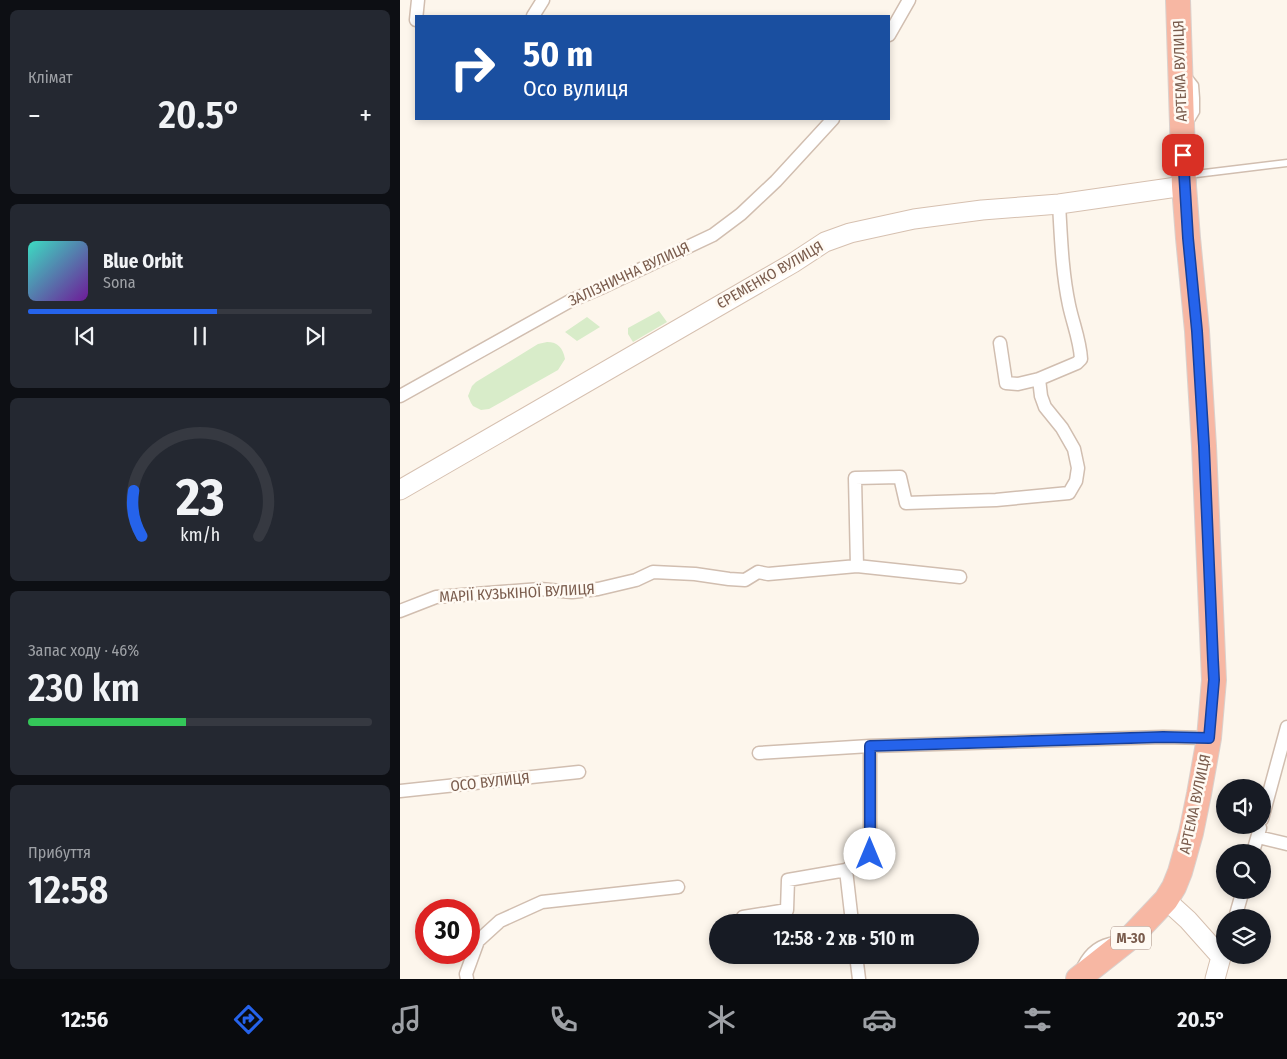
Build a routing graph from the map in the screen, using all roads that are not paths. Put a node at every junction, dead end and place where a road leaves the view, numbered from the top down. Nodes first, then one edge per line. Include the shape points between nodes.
1 (418, 0) edge
2 (544, 0) edge
3 (909, 0) edge
4 (1176, 8) edge
5 (416, 15) edge
6 (534, 15) edge
7 (890, 34) edge
8 (832, 120) edge
9 (1287, 163) edge
10 (1184, 181) junction
11 (1059, 204) junction
12 (1000, 342) dead end
13 (1039, 379) junction
14 (400, 396) edge
15 (400, 490) edge
16 (857, 566) junction
17 (960, 577) dead end
18 (400, 611) edge
19 (1287, 727) edge
20 (1209, 738) junction
21 (870, 746) junction
22 (759, 753) dead end
23 (579, 772) dead end
24 (1271, 786) edge
25 (400, 791) edge
26 (1265, 834) edge
27 (1287, 844) edge
28 (846, 870) junction
29 (678, 887) dead end
30 (1170, 893) junction
31 (762, 914) edge
32 (851, 914) edge
33 (1216, 946) edge
34 (857, 964) edge
35 (1219, 964) edge
36 (467, 979) edge
37 (859, 979) edge
38 (1077, 979) edge
39 (1215, 979) edge

1 - 5 street
2 - 6 street
3 - 7 street
4 - 10 highway, АРТЕМА ВУЛИЦЯ / М-30
8 - 14 street, ЗАЛІЗНИЧНА ВУЛИЦЯ via 776,181 713,235 570,301
9 - 10 lane
10 - 11 street, ЄРЕМЕНКО ВУЛИЦЯ
10 - 20 highway, АРТЕМА ВУЛИЦЯ / М-30 via 1205,465 1214,680
11 - 13 street via 1069,306 1081,359
11 - 15 street, ЄРЕМЕНКО ВУЛИЦЯ via 914,218 825,242
12 - 13 street via 1006,383
13 - 16 street via 1046,408 1074,449 1078,468 1076,481 1069,493 996,500 906,503 900,477 855,478
16 - 17 street, МАРІЇ КУЗЬКІНОЇ ВУЛИЦЯ
16 - 18 street, МАРІЇ КУЗЬКІНОЇ ВУЛИЦЯ via 768,574 758,572 745,580 653,572 636,580 598,589 572,592 540,589 436,597
19 - 24 street
20 - 21 street
20 - 30 highway, АРТЕМА ВУЛИЦЯ / М-30 via 1191,833 1180,872
21 - 22 street
21 - 28 street via 870,854
23 - 25 street, ОСО ВУЛИЦЯ
26 - 27 street
28 - 31 street via 788,880 787,910
28 - 32 street
29 - 36 street via 542,902 500,921 478,940
30 - 33 street via 1188,920
30 - 38 highway, М-30 via 1131,937
34 - 37 street
35 - 39 street

